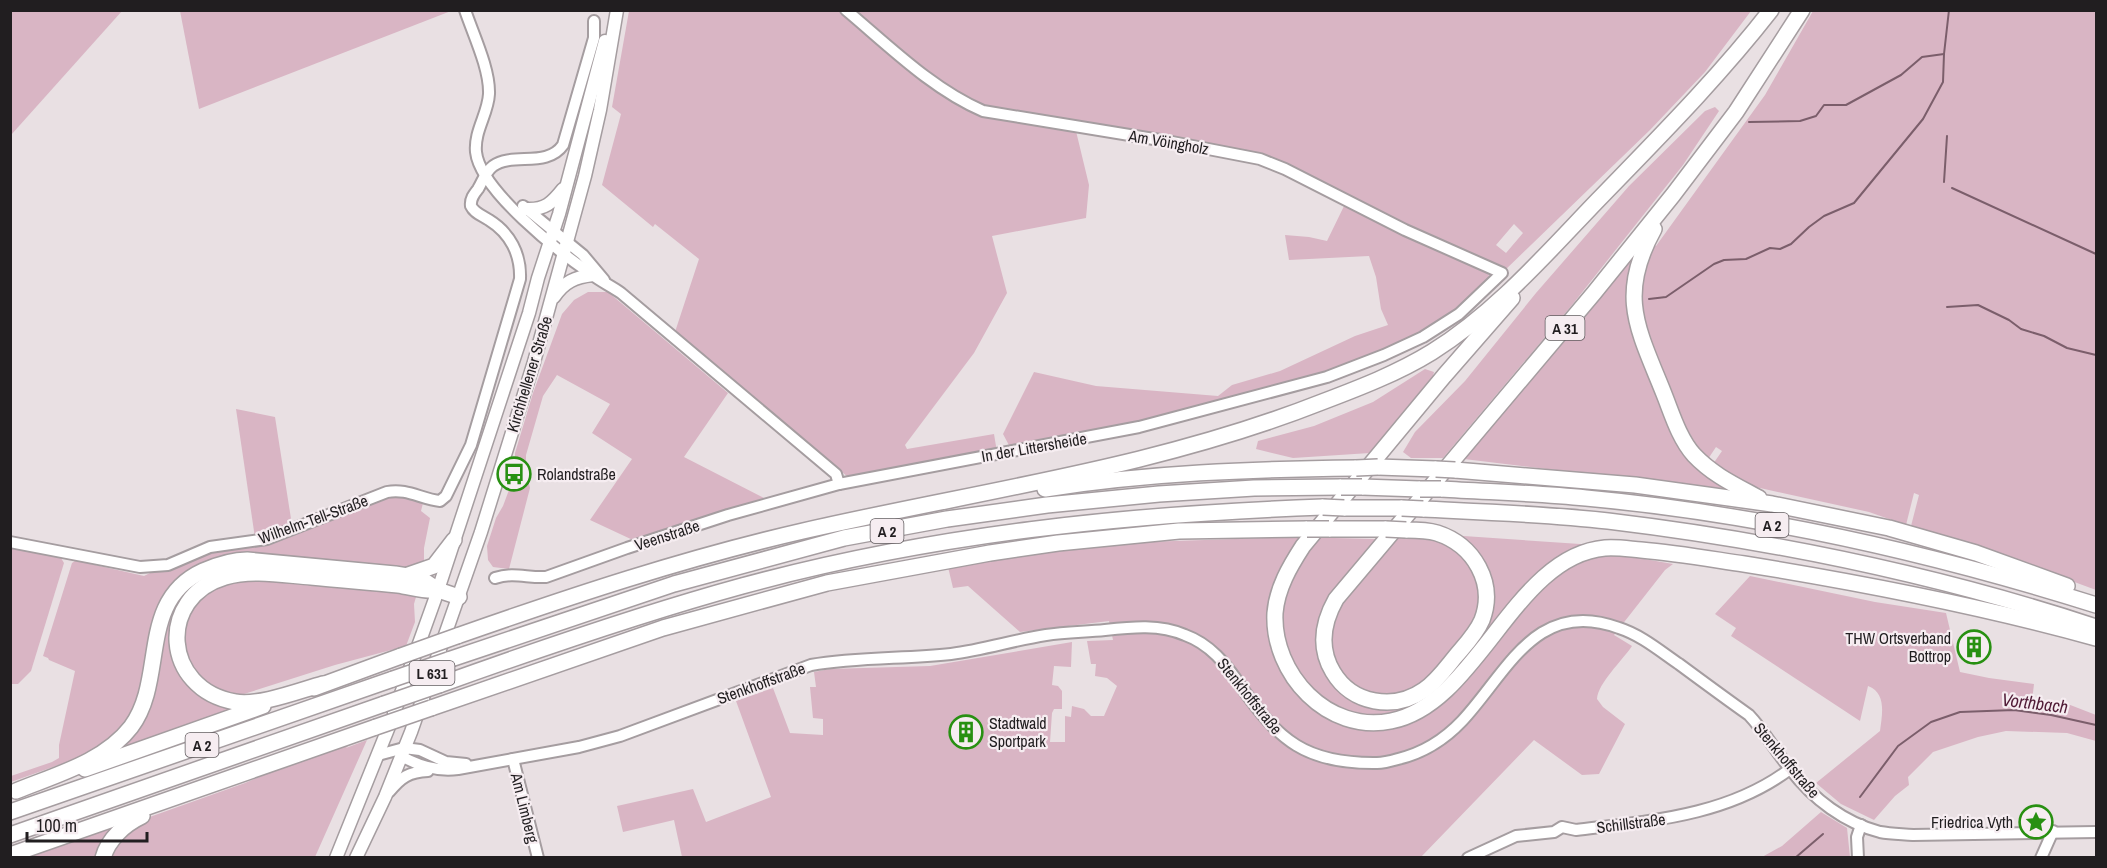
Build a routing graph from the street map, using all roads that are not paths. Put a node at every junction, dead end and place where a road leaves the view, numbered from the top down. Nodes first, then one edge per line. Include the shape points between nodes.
1 (465, 10) edge
2 (615, 10) edge
3 (846, 10) edge
4 (1771, 10) edge
5 (1802, 10) edge
6 (594, 21) dead end
7 (485, 175) junction
8 (567, 183) junction
9 (499, 192) junction
10 (1673, 195) junction
11 (526, 209) junction
12 (1566, 234) junction
13 (552, 236) junction
14 (566, 247) junction
15 (1502, 273) joint
16 (592, 275) junction
17 (606, 282) junction
18 (550, 303) junction
19 (1455, 464) junction
20 (839, 484) junction
21 (440, 501) joint
22 (1772, 504) junction
23 (865, 518) junction
24 (1046, 527) junction
25 (454, 540) junction
26 (10, 542) edge
27 (945, 561) junction
28 (406, 576) junction
29 (495, 578) dead end
30 (438, 590) junction
31 (459, 597) junction
32 (2096, 604) edge
33 (2097, 627) edge
34 (2097, 638) edge
35 (323, 684) junction
36 (388, 718) junction
37 (411, 732) junction
38 (400, 751) junction
39 (424, 752) junction
40 (378, 755) junction
41 (513, 759) junction
42 (472, 765) junction
43 (1790, 769) junction
44 (443, 771) junction
45 (195, 791) junction
46 (13, 792) edge
47 (385, 797) junction
48 (10, 812) edge
49 (1861, 825) junction
50 (2053, 831) junction
51 (2097, 832) edge
52 (10, 835) edge
53 (10, 855) edge
54 (103, 858) edge
55 (336, 858) edge
56 (356, 858) edge
57 (538, 858) edge
58 (1468, 858) edge
59 (1858, 858) edge
60 (2041, 858) edge

1 - 7 street via 489,93 476,136 476,153
2 - 8 main road, Kirchhellener Straße / L 631
2 - 14 main road, Kirchhellener Straße / L 631 via 593,143
3 - 15 street, Am Vöingholz via 935,83 983,111 1260,159
4 - 12 highway via 1694,103
5 - 10 highway, A 31 via 1736,112
6 - 7 street via 594,38 563,145 548,156 495,164
7 - 9 street
7 - 21 street, Kirchhellener Straße via 471,205 508,237 518,254 520,279 467,456
8 - 11 main road, L 631 via 548,206
8 - 13 main road, Kirchhellener Straße / L 631
9 - 11 street
9 - 13 street via 510,206
10 - 19 highway, A 31
10 - 22 highway via 1646,243 1636,272 1633,297 1638,329 1678,428 1693,453 1725,482
11 - 13 street
12 - 23 highway via 1472,324 1430,353 1390,374 1281,419 1196,445
12 - 34 highway via 1290,565 1277,600 1278,644 1291,676 1315,702 1360,722 1390,722 1417,713 1443,692 1552,570 1579,555 1604,548 1667,552 1824,577
13 - 14 street
13 - 25 main road, Kirchhellener Straße / L 631
14 - 16 street
14 - 17 street via 596,268
14 - 18 main road, Kirchhellener Straße / L 631
15 - 20 street, In der Littersheide via 1459,314 1423,337 1327,376 1129,429
16 - 17 street
16 - 18 main road, L 631 via 566,283
17 - 20 street via 836,474
18 - 31 main road, Kirchhellener Straße / L 631
19 - 22 highway
19 - 23 highway, bridge via 1436,469 1232,471 1137,478
19 - 27 highway, bridge via 1348,582 1326,621 1324,648 1334,673 1349,690 1374,701 1399,701 1425,690 1437,678 1471,638 1485,606 1485,582 1478,565 1457,542 1439,534 1406,530 1386,529 1168,532 1058,543
20 - 29 street, Veenstraße via 728,515 546,577 509,574
21 - 26 street, Wilhelm-Tell-Straße via 412,492 387,492 267,539 210,547 161,567 140,567
22 - 32 highway via 1889,528 1976,553 2090,594
23 - 35 highway, bridge via 670,565
24 - 27 highway
24 - 33 highway, A 2, bridge via 1196,512 1323,507 1531,514 1607,521 1735,539 1893,570
24 - 36 highway, A 2, bridge via 870,557 743,585 540,648 439,685
25 - 28 highway via 434,566
25 - 30 main road, Kirchhellener Straße / L 631
27 - 36 highway, bridge via 827,583 746,604 663,628 431,708
28 - 30 highway via 426,580
28 - 46 highway via 238,560 196,574 172,597 160,619 148,692 131,727 82,764
30 - 31 highway
30 - 35 highway via 242,573 216,580 187,604 179,623 177,647 186,673 206,692 249,703
30 - 36 main road, Kirchhellener Straße / L 631
31 - 37 main road, Kirchhellener Straße / L 631
32 - 48 highway, A 2, bridge via 1845,538 1586,498 1341,487 1206,491 1047,505 844,538 674,584
35 - 46 highway via 143,750
36 - 38 main road, Kirchhellener Straße via 392,741
36 - 40 main road, Kirchhellener Straße / L 631
36 - 45 highway
36 - 52 highway, A 2
37 - 38 main road, Kirchhellener Straße / L 631
37 - 39 street
38 - 39 street, Stenkhoffstraße
38 - 40 street, Stenkhoffstraße
38 - 44 street, Stenkhoffstraße via 418,764
38 - 47 main road, Kirchhellener Straße / L 631
39 - 42 street, Stenkhoffstraße via 447,762
40 - 55 main road, Kirchhellener Straße / L 631
41 - 42 street, Stenkhoffstraße
41 - 43 street, Stenkhoffstraße via 620,736 811,665 939,655 1047,635 1150,627 1184,634 1214,652 1274,728 1304,751 1340,762 1380,764 1411,756 1450,733 1509,661 1537,636 1559,625 1590,621 1633,634 1749,715
41 - 57 street, Am Limberg
42 - 44 street, Stenkhoffstraße
43 - 49 street, Stenkhoffstraße via 1819,800
43 - 58 street, Schillstraße via 1764,787 1698,812 1670,819 1576,830 1562,827 1554,832 1516,836
44 - 47 street, Kirchhellener Straße via 406,774
45 - 53 highway
45 - 54 highway via 184,800 129,823 108,845
47 - 56 main road, Kirchhellener Straße / L 631
49 - 50 street, Stenkhoffstraße via 1913,835
49 - 59 street
50 - 51 street, Stenkhoffstraße
50 - 60 street

